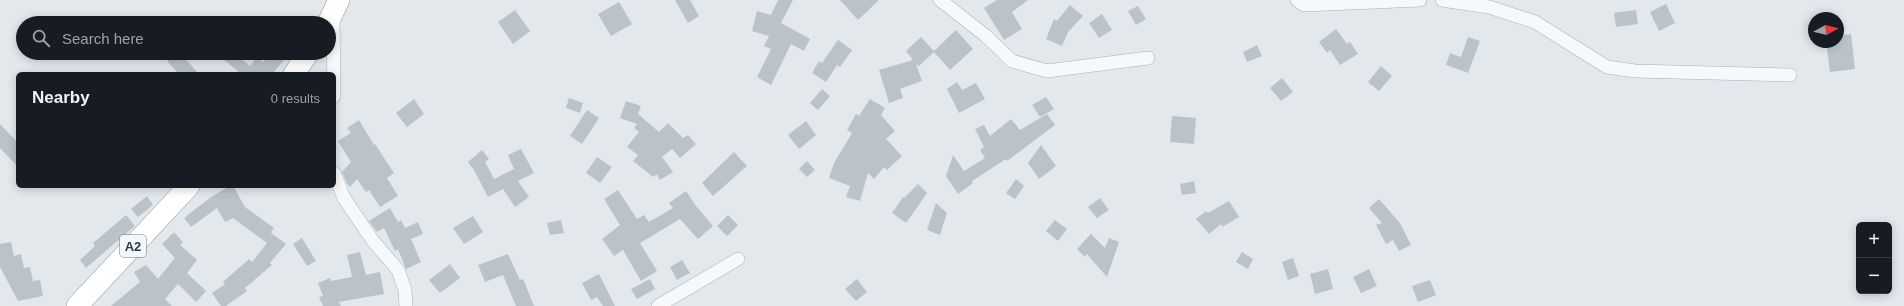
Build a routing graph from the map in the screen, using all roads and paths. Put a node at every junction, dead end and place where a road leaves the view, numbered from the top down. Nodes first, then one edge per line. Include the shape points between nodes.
1 (940, 0) edge
2 (1298, 0) edge
3 (1420, 0) edge
4 (1442, 0) edge
5 (1148, 58) dead end
6 (303, 60) edge
7 (334, 60) edge
8 (295, 72) edge
9 (334, 72) edge
10 (1790, 75) dead end
11 (336, 177) edge
12 (187, 188) edge
13 (738, 259) dead end
14 (77, 306) edge
15 (406, 306) edge
16 (658, 306) edge

1 - 5 street via 986,36 1012,62 1047,71
2 - 3 street via 1304,5
4 - 10 street via 1489,7 1535,22 1607,67 1635,71
6 - 8 highway
7 - 9 street
11 - 15 street via 344,198 373,241 398,270 405,290
12 - 14 highway, A2
13 - 16 street

